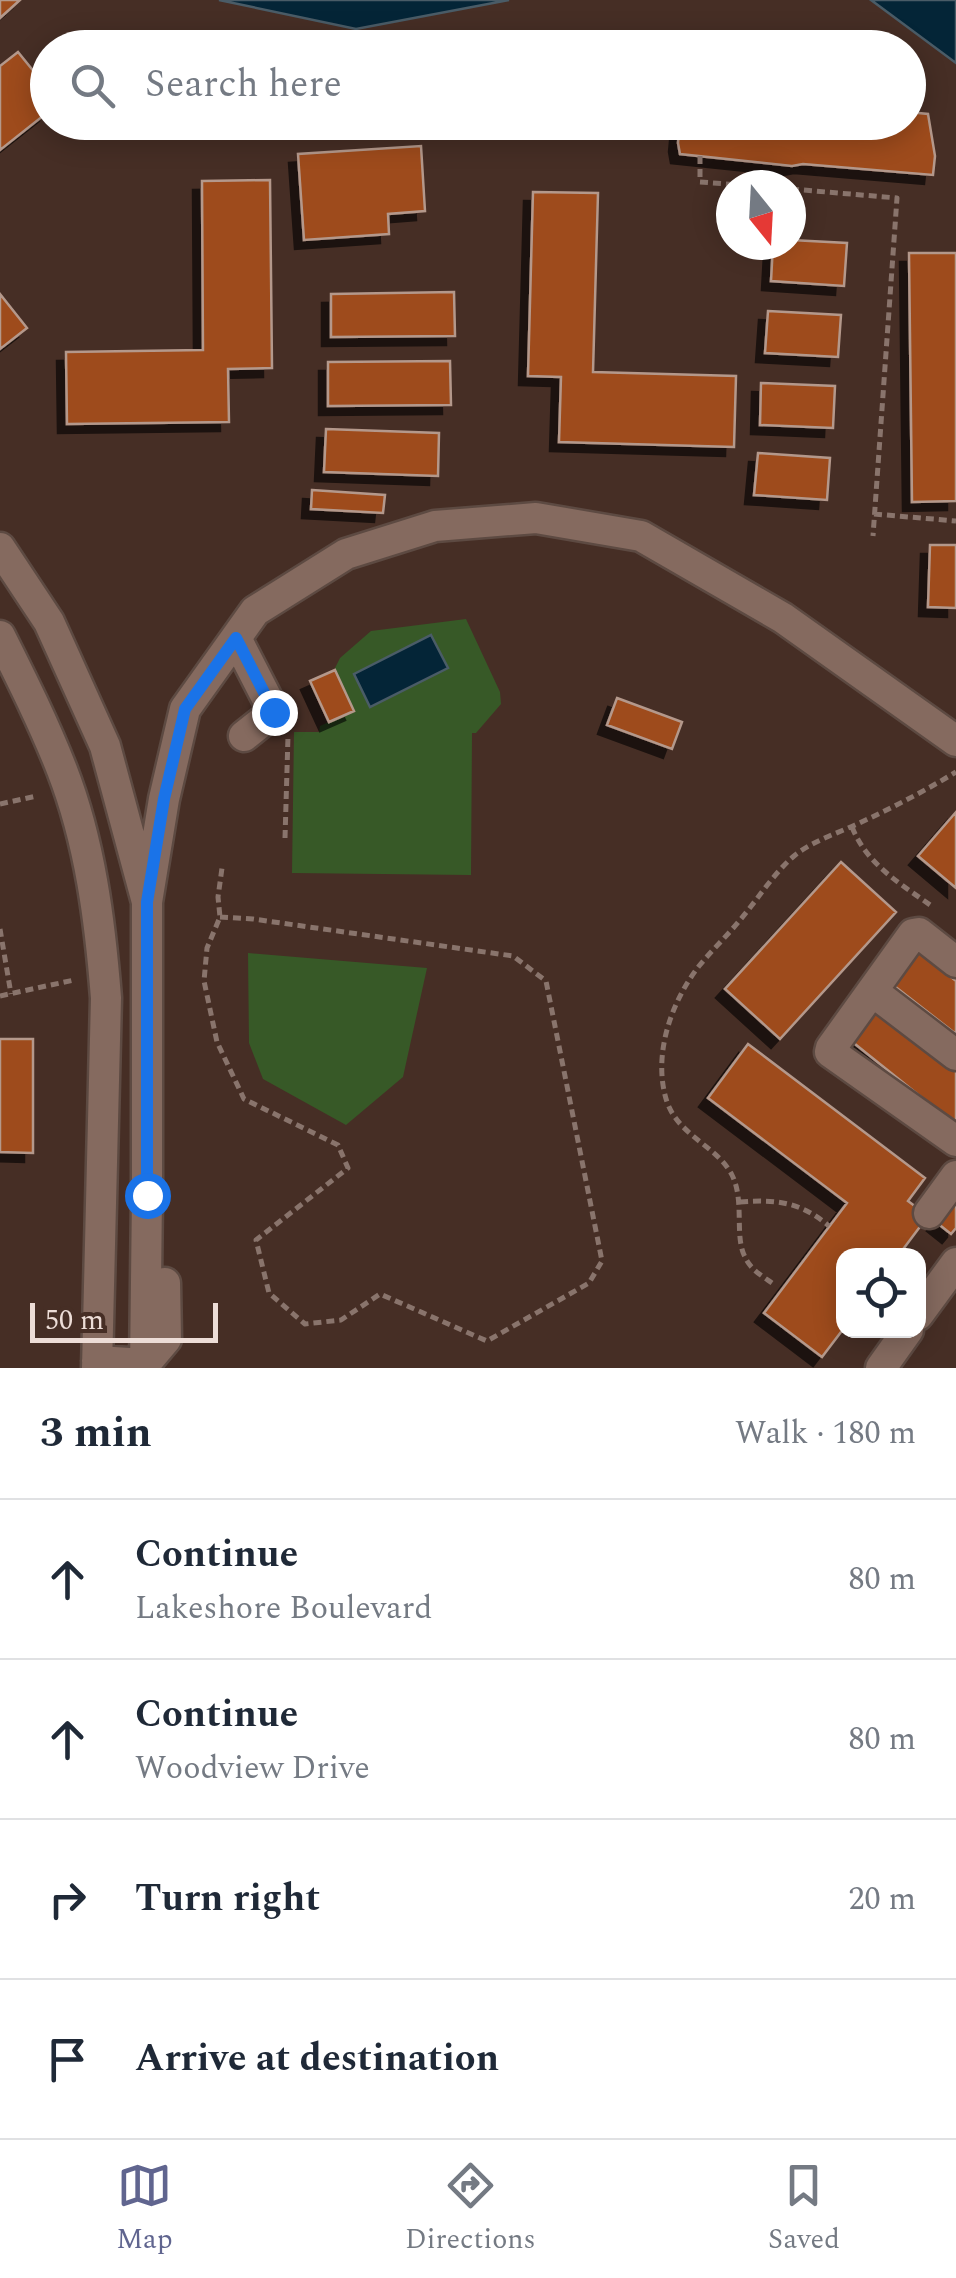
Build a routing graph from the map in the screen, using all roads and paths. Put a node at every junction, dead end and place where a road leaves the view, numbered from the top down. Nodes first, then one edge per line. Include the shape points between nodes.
1 (700, 156) dead end
2 (716, 183) edge
3 (806, 190) edge
4 (874, 514) junction
5 (956, 521) edge
6 (872, 536) dead end
7 (0, 548) edge
8 (0, 636) edge
9 (236, 638) junction
10 (288, 732) dead end
11 (244, 736) dead end
12 (956, 742) edge
13 (105, 746) junction
14 (53, 765) junction
15 (956, 772) edge
16 (37, 796) dead end
17 (0, 804) edge
18 (852, 826) junction
19 (285, 838) dead end
20 (222, 868) dead end
21 (147, 902) junction
22 (940, 912) dead end
23 (220, 917) junction
24 (0, 929) edge
25 (956, 962) edge
26 (74, 980) dead end
27 (872, 991) junction
28 (11, 994) junction
29 (147, 995) junction
30 (0, 996) edge
31 (106, 998) junction
32 (956, 1055) edge
33 (147, 1141) junction
34 (956, 1141) edge
35 (956, 1176) edge
36 (102, 1192) junction
37 (147, 1195) junction
38 (740, 1202) junction
39 (929, 1213) dead end
40 (829, 1226) dead end
41 (154, 1250) junction
42 (956, 1263) edge
43 (772, 1283) dead end
44 (926, 1304) edge
45 (902, 1338) edge
46 (97, 1364) edge
47 (145, 1366) edge
48 (881, 1368) edge

1 - 2 path via 700,182
3 - 4 path via 897,198
4 - 5 path
4 - 6 path
7 - 13 street via 49,622
8 - 14 street via 35,705
9 - 11 street via 274,712
9 - 12 street via 255,611 346,554 435,526 536,518 641,536 783,618
9 - 21 street via 185,709
10 - 19 path
13 - 14 street
13 - 21 street
14 - 31 street via 80,828
15 - 18 path
16 - 17 path
18 - 22 path via 876,866
18 - 38 path via 795,855 697,968 668,1028 662,1056 668,1102 677,1120 722,1162
20 - 23 path
21 - 29 street
23 - 23 path via 207,948 204,981 218,1042 244,1099 338,1145 348,1168 256,1240 268,1293 305,1324 342,1320 380,1294 486,1341 589,1283 602,1261 546,980 514,956
24 - 28 path
25 - 27 street via 913,934
26 - 28 path
27 - 32 street
27 - 34 street via 830,1052
28 - 30 path
29 - 31 street
29 - 33 street
31 - 36 street
33 - 37 street
33 - 41 street via 161,1170
35 - 39 street
36 - 37 street
36 - 46 street
37 - 41 street
38 - 40 path via 790,1204
38 - 43 path via 744,1256
41 - 47 street
42 - 44 street
45 - 48 street
46 - 47 street

